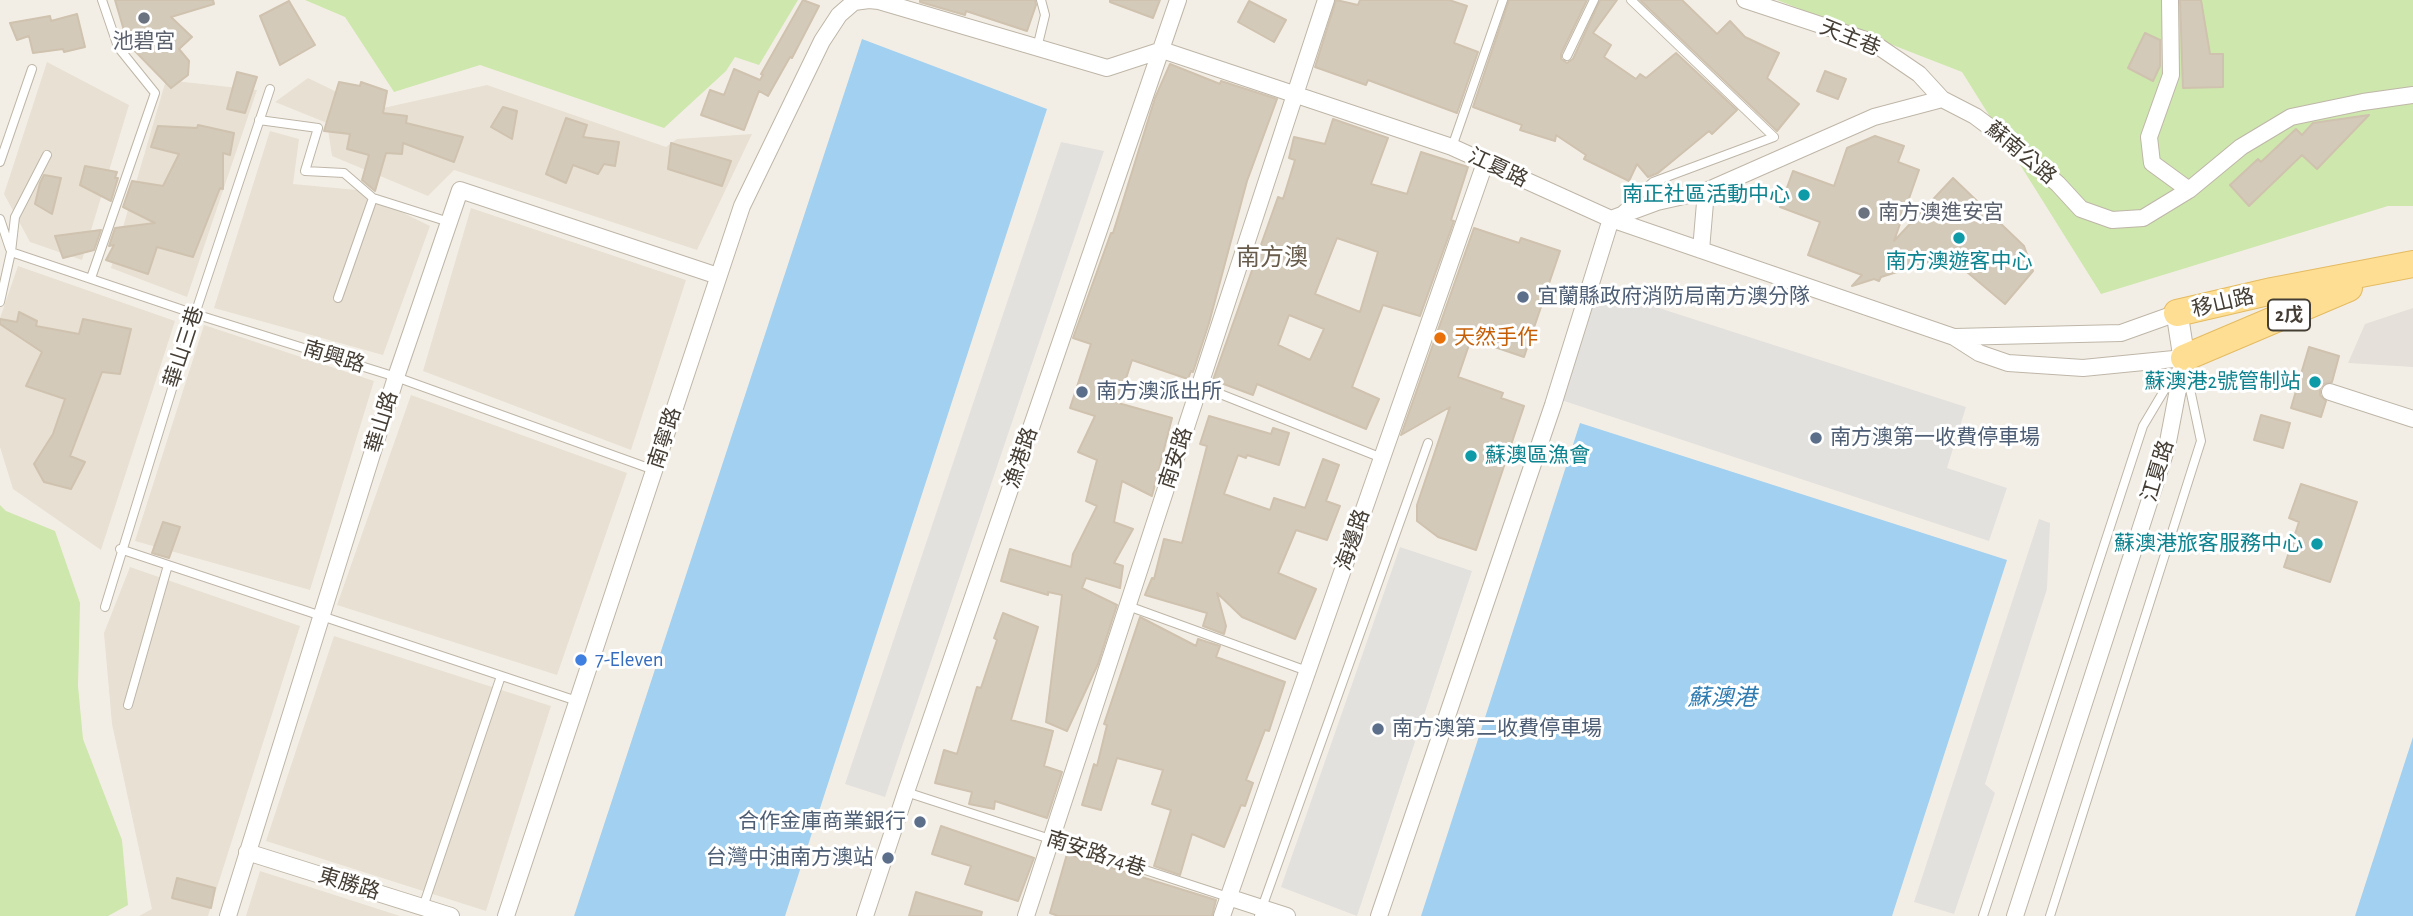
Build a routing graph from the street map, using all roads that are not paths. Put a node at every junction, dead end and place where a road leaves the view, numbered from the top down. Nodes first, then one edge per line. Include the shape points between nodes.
1 (102, 0) edge
2 (1041, 0) edge
3 (1178, 0) edge
4 (1326, 0) edge
5 (1503, 0) edge
6 (1594, 0) edge
7 (1631, 0) edge
8 (1745, 0) edge
9 (2170, 0) edge
10 (879, 1) edge
11 (1037, 49) junction
12 (1162, 50) junction
13 (1567, 56) dead end
14 (32, 69) dead end
15 (270, 89) dead end
16 (1296, 94) junction
17 (2413, 94) edge
18 (1942, 99) junction
19 (259, 120) junction
20 (1452, 146) junction
21 (47, 155) dead end
22 (0, 162) edge
23 (1485, 163) junction
24 (2189, 190) junction
25 (1706, 191) junction
26 (373, 198) junction
27 (0, 219) edge
28 (1611, 219) junction
29 (449, 222) junction
30 (1701, 250) junction
31 (11, 252) junction
32 (2403, 266) edge
33 (718, 275) junction
34 (91, 278) junction
35 (338, 298) dead end
36 (0, 302) edge
37 (2178, 313) junction
38 (194, 314) junction
39 (1954, 337) junction
40 (2184, 358) junction
41 (396, 377) junction
42 (1200, 386) junction
43 (2330, 392) dead end
44 (2413, 419) edge
45 (1428, 443) dead end
46 (1382, 458) junction
47 (654, 470) junction
48 (120, 549) junction
49 (168, 565) junction
50 (1128, 606) junction
51 (104, 607) dead end
52 (321, 615) junction
53 (1307, 671) junction
54 (501, 676) junction
55 (577, 701) junction
56 (128, 705) dead end
57 (906, 792) junction
58 (1051, 839) junction
59 (247, 852) junction
60 (1228, 897) junction
61 (424, 907) junction
62 (1260, 912) edge
63 (228, 916) edge
64 (451, 916) edge
65 (506, 916) edge
66 (866, 916) edge
67 (1026, 916) edge
68 (1222, 916) edge
69 (1287, 916) edge
70 (1379, 916) edge
71 (1983, 916) edge
72 (2015, 916) edge
73 (2050, 916) edge

1 - 34 lane via 118,47 155,93
2 - 11 lane via 1045,15
3 - 12 street, 漁港路
4 - 16 street, 南安路
5 - 20 lane
6 - 13 lane
7 - 28 lane via 1774,137 1653,182
8 - 18 street, 天主巷 via 1872,42 1919,74
9 - 24 street via 2171,75 2149,137 2152,163
10 - 11 street
10 - 33 street, 南寧路 via 854,2 822,41 742,206
11 - 12 street via 1107,68
12 - 16 street, 江夏路
12 - 57 street, 漁港路
14 - 22 lane
15 - 19 lane, 華山三巷
16 - 20 street, 江夏路
16 - 42 street, 南安路
17 - 24 street, 蘇南公路 via 2291,117 2241,147
18 - 24 street, 蘇南公路 via 1975,116 2015,146 2081,209 2112,220 2143,218
18 - 25 street via 1874,117
19 - 26 lane via 318,128 305,171 344,173
19 - 38 lane, 華山三巷
20 - 23 street, 江夏路
21 - 31 lane via 15,217
23 - 28 street, 江夏路
23 - 46 street, 海邊路
25 - 28 street
25 - 30 street
26 - 29 lane
26 - 35 lane
27 - 31 lane
28 - 30 street, 江夏路
28 - 70 street via 1553,405
29 - 33 street, 華山路 via 460,190
29 - 41 street, 華山路
30 - 39 street, 江夏路
31 - 34 lane, 南興路
31 - 36 lane
32 - 37 main road, 移山路 / 2戊
32 - 40 main road, 移山路 / 2戊
33 - 47 street, 南寧路
34 - 38 lane, 南興路
37 - 39 street, 江夏路 / 2戊 via 2121,333
37 - 40 street
38 - 41 lane, 南興路
38 - 48 lane, 華山三巷
39 - 40 street, 江夏路 / 2戊 via 1979,353 2008,363 2083,368
40 - 71 lane via 2143,426
40 - 72 street, 江夏路 via 2167,447
40 - 73 lane via 2201,440
41 - 47 lane, 南興路
41 - 52 street, 華山路
42 - 46 lane
42 - 50 street, 南安路
43 - 44 street
45 - 62 lane
46 - 53 street, 海邊路
47 - 55 street, 南寧路
48 - 49 lane
48 - 51 lane, 華山三巷
49 - 52 lane
49 - 56 lane
50 - 53 lane
50 - 58 street, 南安路
52 - 54 lane
52 - 59 street, 華山路
53 - 60 street, 海邊路
54 - 55 lane
54 - 61 lane
55 - 65 street, 南寧路
57 - 58 lane, 南安路74巷
57 - 66 street, 漁港路
58 - 60 lane, 南安路74巷
58 - 67 street, 南安路
59 - 61 street, 東勝路
59 - 63 street, 華山路
60 - 62 street, 南安路74巷
60 - 68 street, 海邊路
61 - 64 street, 東勝路
62 - 69 street, 南安路74巷

